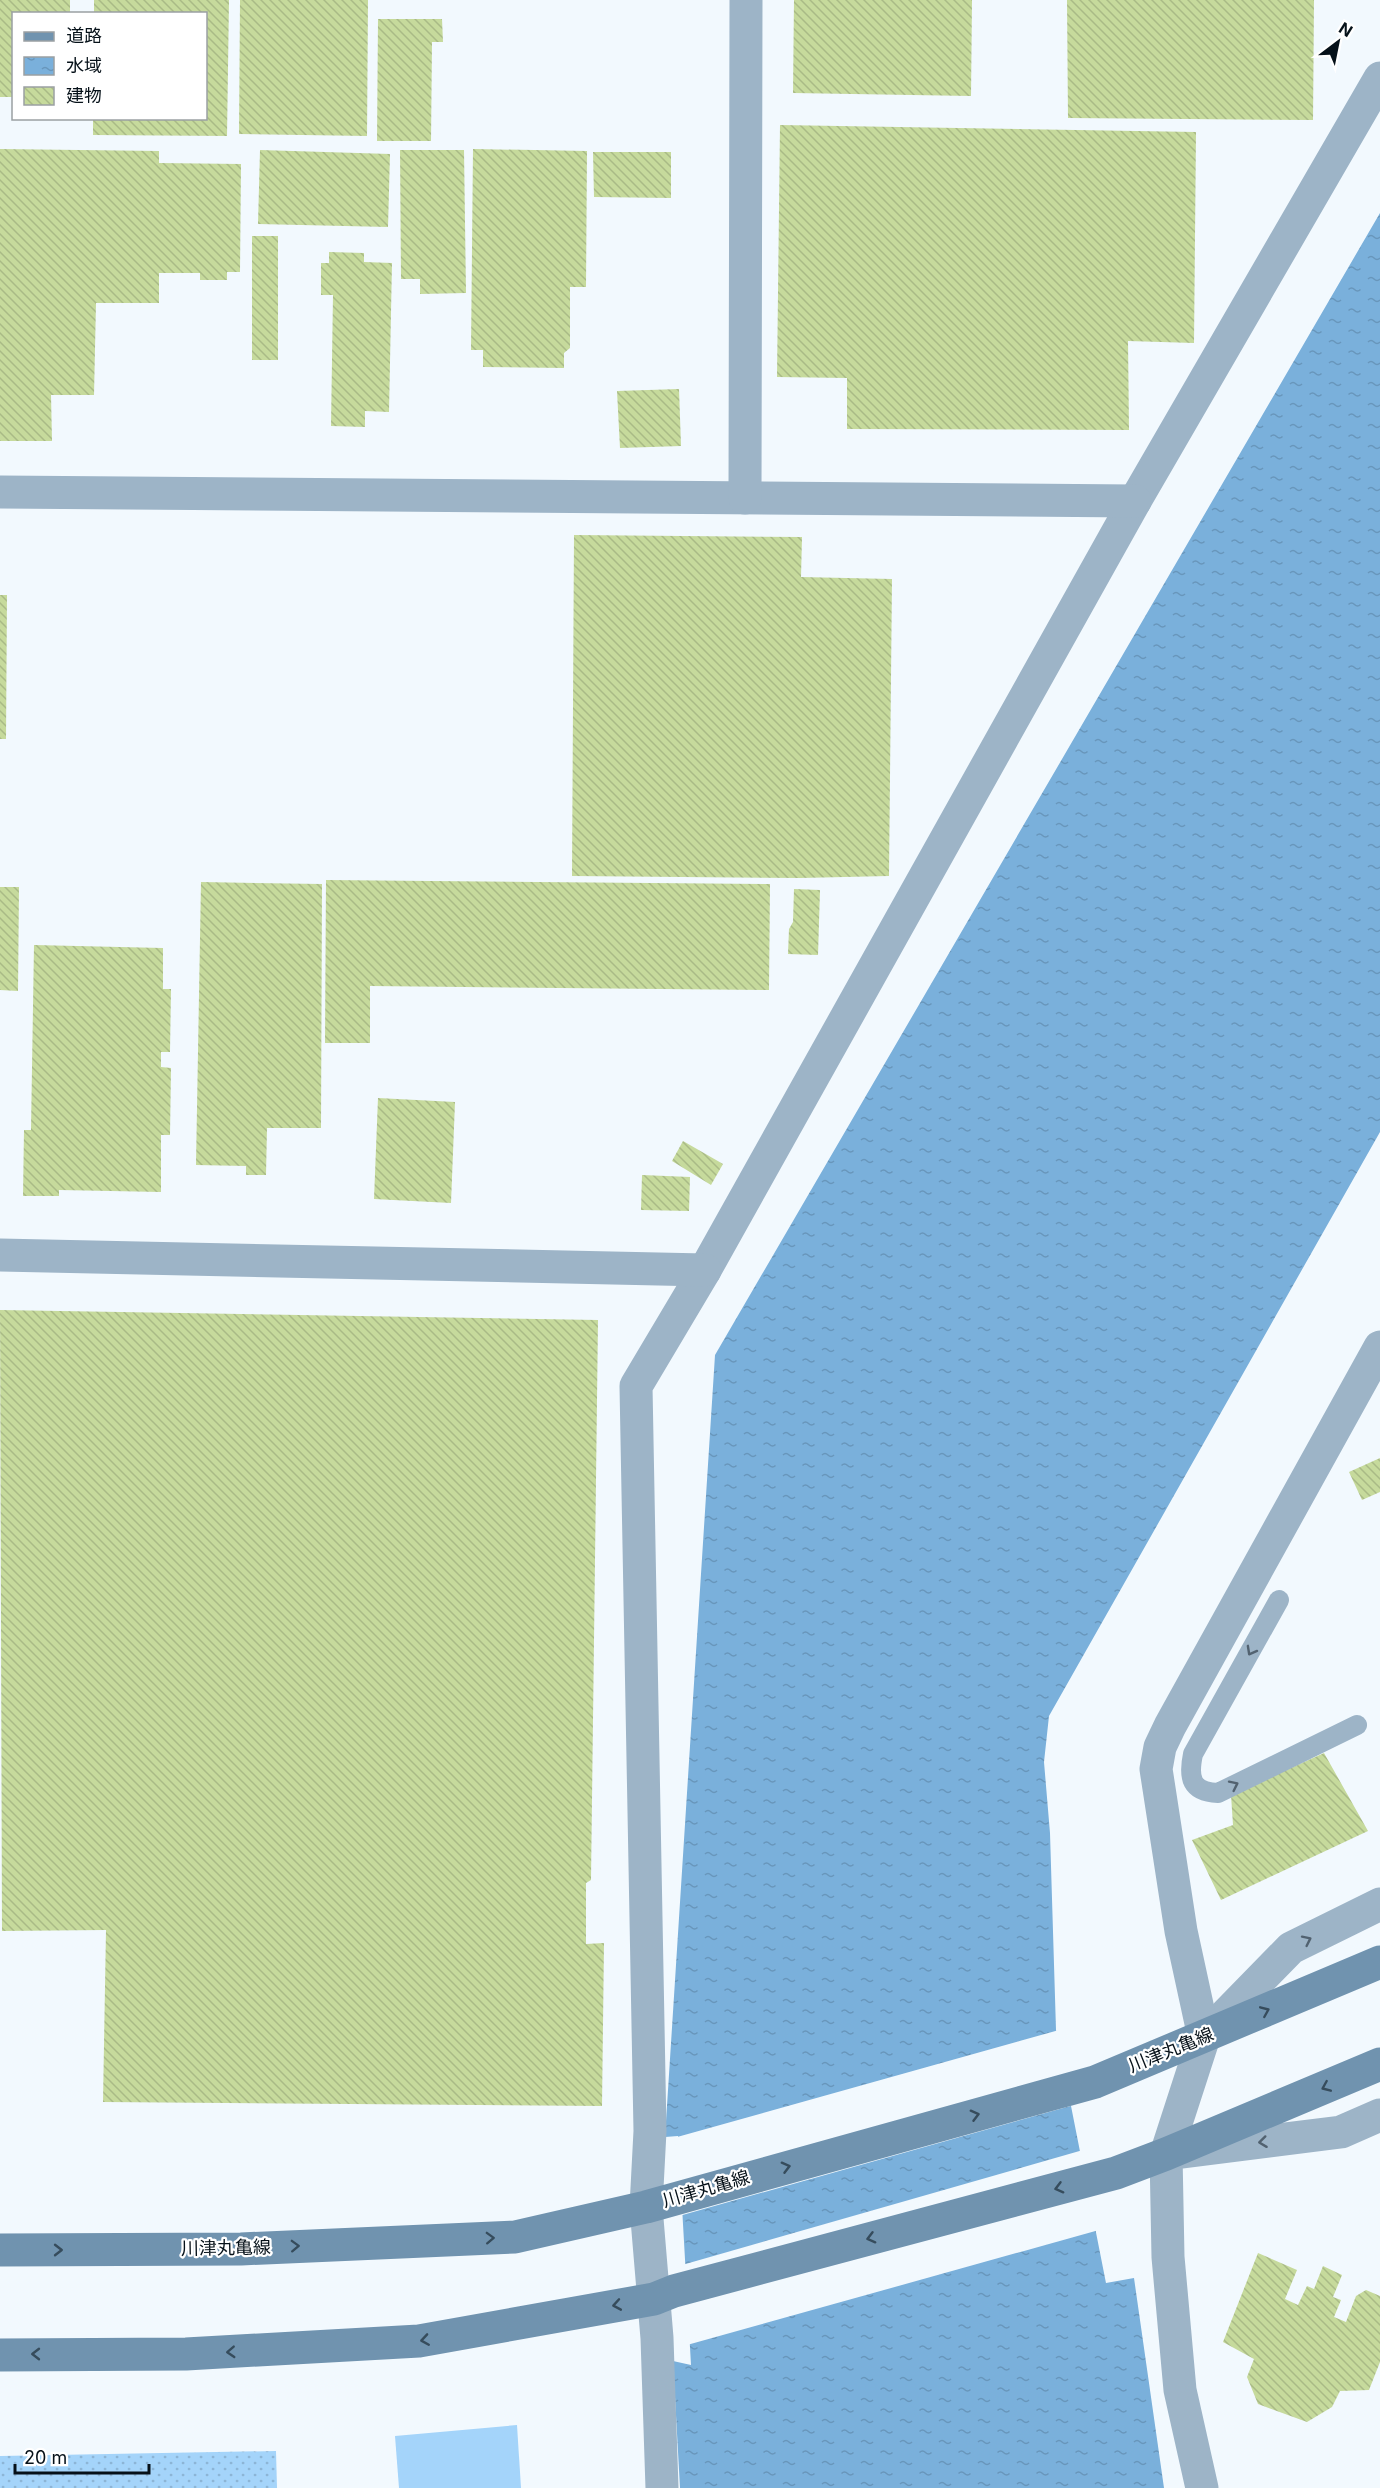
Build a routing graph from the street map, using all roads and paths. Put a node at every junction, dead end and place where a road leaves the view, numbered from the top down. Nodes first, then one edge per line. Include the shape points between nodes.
1 (746, 0) edge
2 (1380, 78) edge
3 (0, 492) edge
4 (745, 498) junction
5 (1136, 501) junction
6 (0, 1255) edge
7 (705, 1270) junction
8 (1380, 1347) edge
9 (1280, 1600) dead end
10 (1357, 1725) dead end
11 (1380, 1905) edge
12 (1380, 1962) edge
13 (1204, 2037) junction
14 (1380, 2064) edge
15 (1380, 2115) edge
16 (1166, 2154) junction
17 (658, 2203) junction
18 (0, 2250) edge
19 (664, 2294) junction
20 (0, 2355) edge
21 (662, 2488) edge
22 (1202, 2488) edge

1 - 4 street
2 - 5 street
3 - 4 street
4 - 5 street
5 - 7 street
6 - 7 street
7 - 17 street via 636,1386 650,2131
8 - 13 street via 1160,1747 1156,1769 1181,1931
9 -> 10 lane via 1193,1754 1189,1772 1194,1784 1204,1793 1218,1793
13 -> 11 street via 1291,1948
13 -> 12 main road, 川津丸亀線
13 - 16 street
17 -> 13 main road, 川津丸亀線 via 1095,2082
14 -> 16 main road
15 -> 16 street via 1341,2132
16 -> 19 main road via 1116,2173
16 - 22 street via 1168,2257 1180,2390
18 -> 17 main road, 川津丸亀線 via 242,2249 515,2237
17 - 19 street
19 -> 20 main road via 419,2341 186,2354
19 - 21 street

